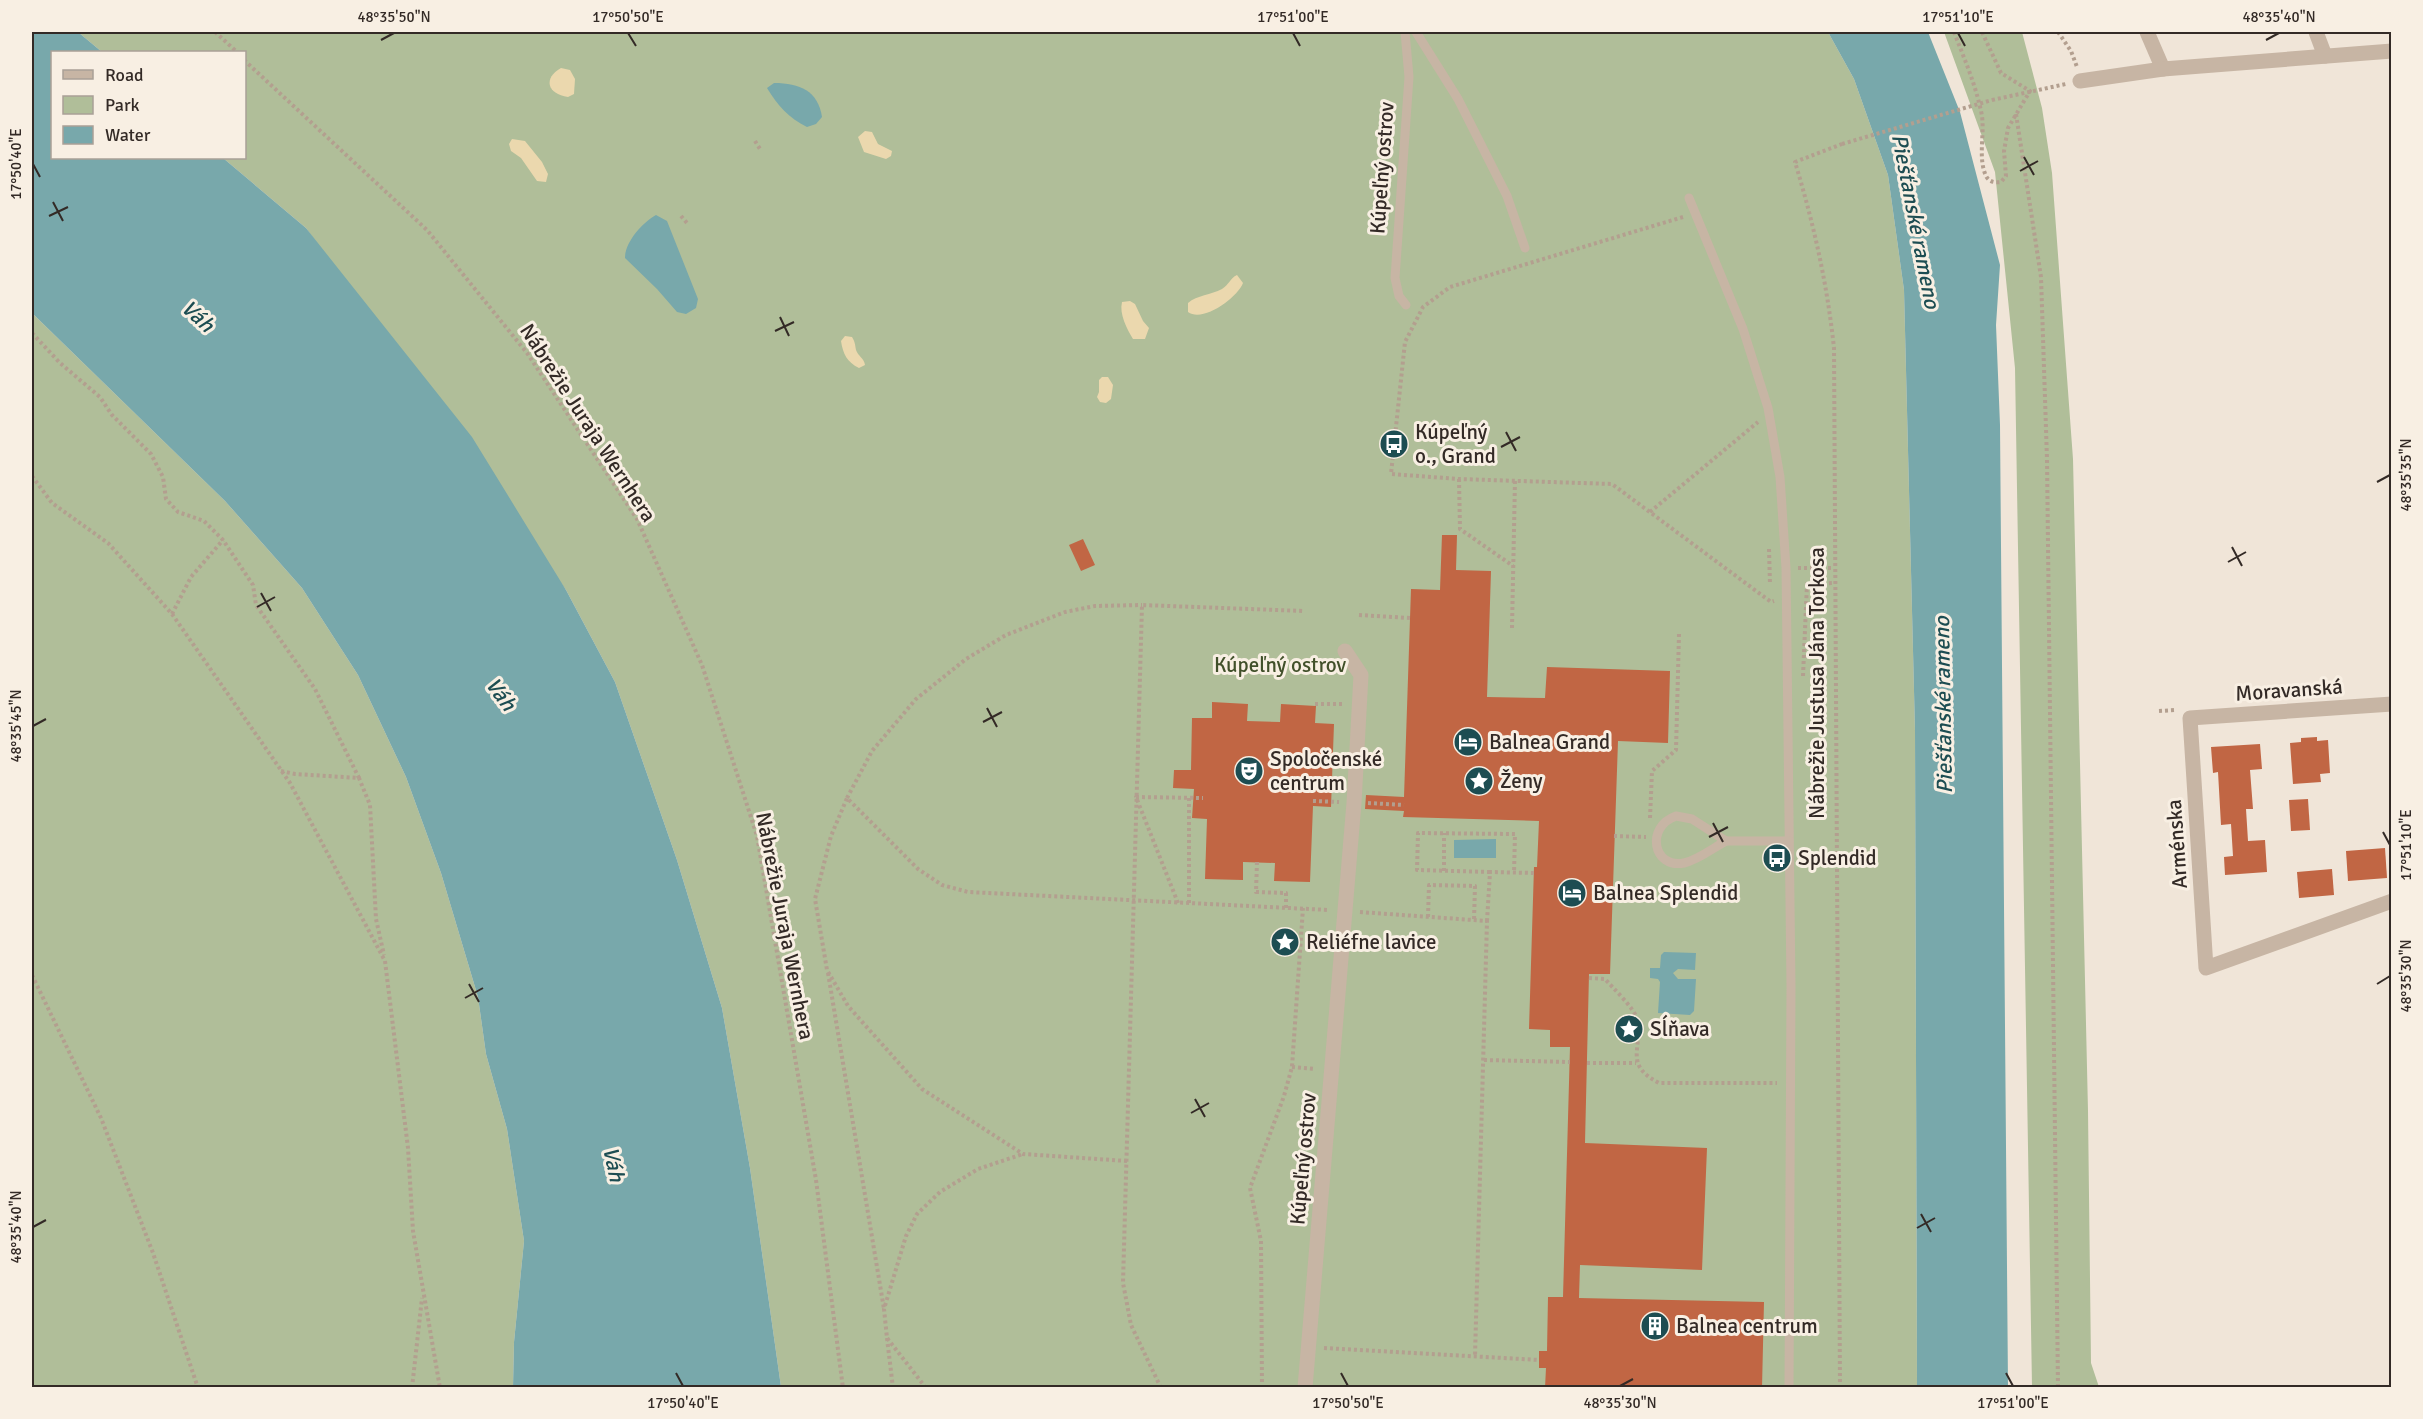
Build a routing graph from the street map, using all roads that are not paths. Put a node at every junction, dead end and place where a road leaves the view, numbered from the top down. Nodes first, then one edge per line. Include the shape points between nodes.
1 (1405, 32) edge
2 (1416, 32) edge
3 (2147, 32) edge
4 (2316, 32) edge
5 (2391, 51) edge
6 (2325, 56) junction
7 (2163, 69) junction
8 (2080, 81) road end
9 (1689, 198) dead end
10 (1525, 248) dead end
11 (1406, 305) dead end
12 (1345, 651) dead end
13 (2391, 704) edge
14 (2190, 718) joint
15 (1726, 841) junction
16 (1789, 842) junction
17 (2391, 901) edge
18 (1305, 1388) edge
19 (1789, 1388) edge

1 - 11 lane, Kúpeľný ostrov via 1409,77 1395,278 1399,296
2 - 10 lane via 1458,99 1507,196
3 - 7 street
4 - 6 street
5 - 6 street
6 - 7 street
7 - 8 street
9 - 16 lane via 1743,329 1768,408 1780,477 1786,598
12 - 18 street, Kúpeľný ostrov via 1361,675 1354,803
13 - 14 street, Moravanská
14 - 17 street, Arménska via 2206,968
15 - 15 lane via 1678,863 1664,858 1653,837 1662,823 1684,816
15 - 16 lane
16 - 19 lane

